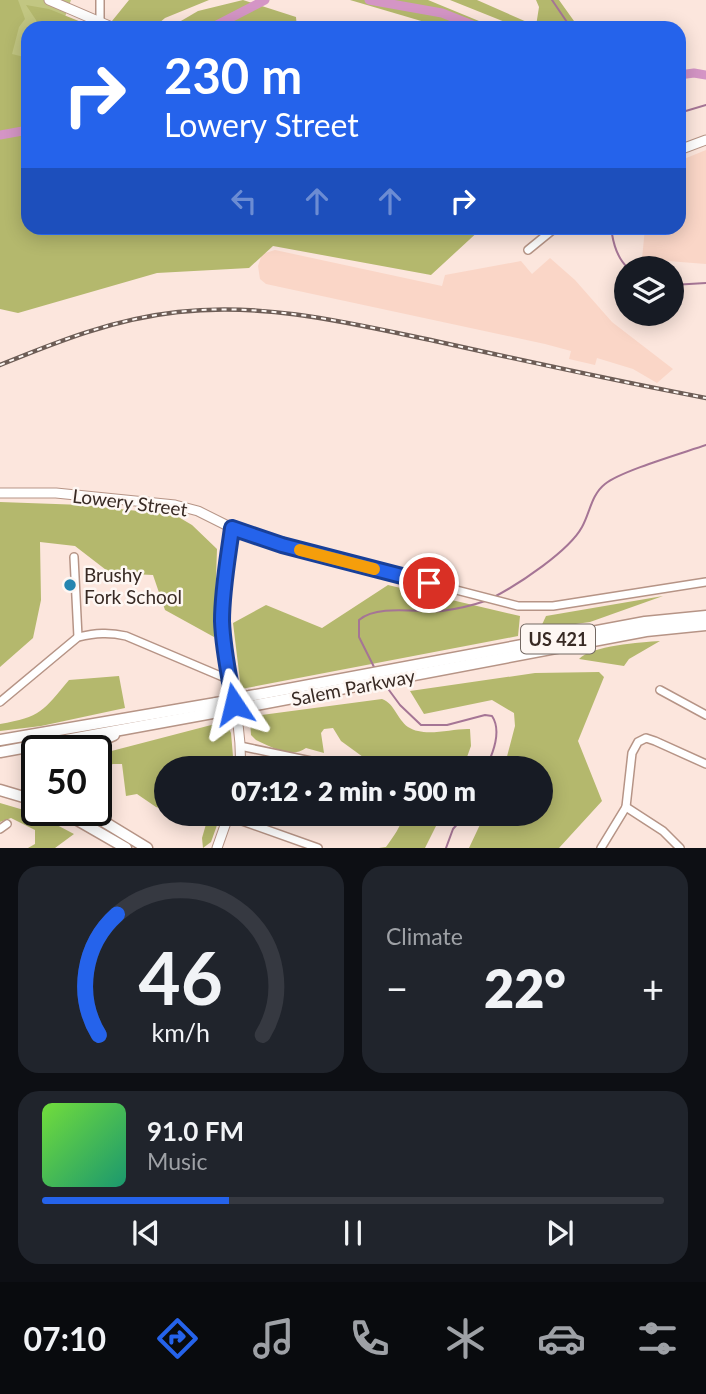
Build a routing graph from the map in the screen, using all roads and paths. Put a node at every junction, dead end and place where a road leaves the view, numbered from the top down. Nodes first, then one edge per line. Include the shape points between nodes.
1 (49, 0) edge
2 (100, 0) edge
3 (98, 21) edge
4 (100, 21) edge
5 (706, 140) edge
6 (686, 147) edge
7 (546, 235) edge
8 (528, 250) dead end
9 (0, 493) edge
10 (232, 528) junction
11 (74, 557) dead end
12 (706, 582) edge
13 (706, 616) edge
14 (706, 625) edge
15 (78, 637) junction
16 (413, 671) junction
17 (230, 680) junction
18 (660, 690) dead end
19 (0, 702) edge
20 (217, 707) junction
21 (706, 715) edge
22 (131, 728) junction
23 (112, 736) edge
24 (0, 740) edge
25 (240, 746) junction
26 (0, 752) edge
27 (240, 756) edge
28 (287, 756) edge
29 (706, 764) edge
30 (0, 790) edge
31 (21, 796) edge
32 (626, 807) junction
33 (88, 826) edge
34 (111, 826) edge
35 (225, 826) edge
36 (259, 826) edge
37 (126, 848) edge
38 (147, 848) edge
39 (217, 848) edge
40 (318, 848) edge
41 (601, 848) edge
42 (680, 848) edge

1 - 3 main road
2 - 4 street
5 - 6 main road
7 - 8 street
9 - 10 main road, Lowery Street via 57,493 175,505
10 - 12 street, Lowery Street via 282,545 528,607
10 - 17 main road via 223,608
11 - 15 street
13 - 16 highway, Salem Parkway / US 421 via 636,624
14 - 16 highway, Salem Parkway / US 421
15 - 17 street via 109,632 126,636
15 - 19 street
16 - 20 highway, Salem Parkway / US 421, bridge
17 - 25 main road
18 - 21 street
20 - 22 highway, Salem Parkway / US 421
20 - 24 highway, Salem Parkway / US 421
22 - 23 highway
22 - 26 highway, Salem Parkway / US 421
25 - 27 main road
25 - 28 street
29 - 32 street via 655,741 641,740 632,753
30 - 31 highway
32 - 41 street
32 - 42 street
33 - 37 highway
34 - 38 highway
35 - 39 main road
36 - 40 street

